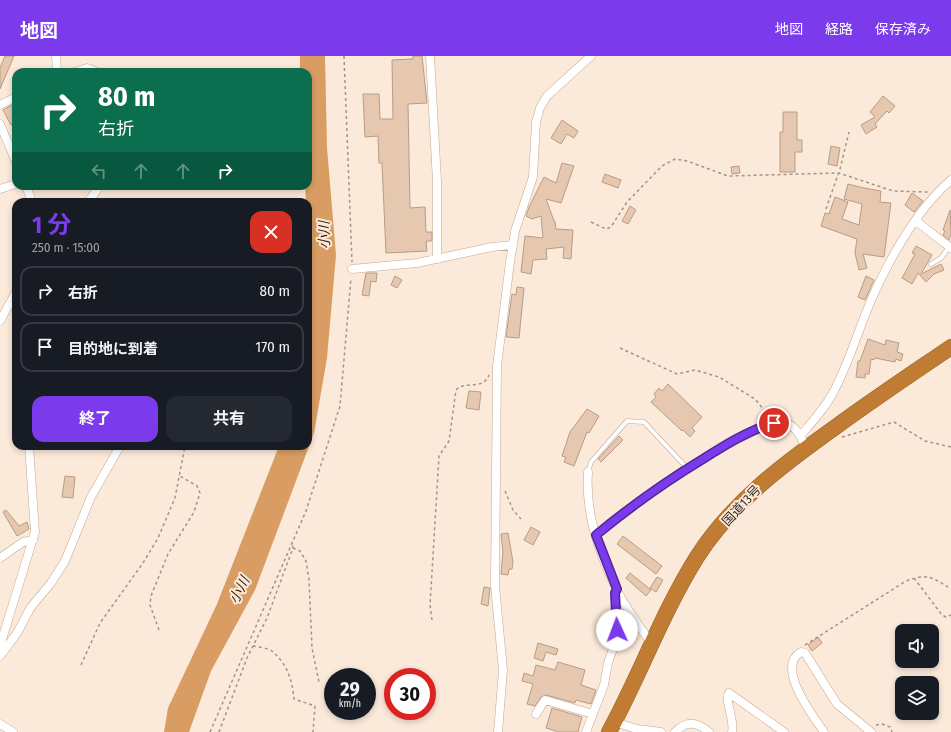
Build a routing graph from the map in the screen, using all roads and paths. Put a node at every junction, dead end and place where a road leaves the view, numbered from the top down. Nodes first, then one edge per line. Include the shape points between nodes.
1 (56, 56) edge
2 (344, 56) edge
3 (430, 56) edge
4 (591, 56) edge
5 (57, 68) edge
6 (12, 99) edge
7 (0, 104) edge
8 (0, 124) edge
9 (849, 132) dead end
10 (12, 152) edge
11 (839, 173) junction
12 (951, 180) edge
13 (12, 185) edge
14 (0, 189) edge
15 (935, 195) junction
16 (826, 209) dead end
17 (916, 221) junction
18 (591, 222) dead end
19 (512, 245) junction
20 (950, 247) edge
21 (437, 259) junction
22 (931, 264) dead end
23 (352, 269) junction
24 (12, 299) edge
25 (0, 321) edge
26 (951, 347) edge
27 (620, 348) dead end
28 (498, 357) junction
29 (774, 423) junction
30 (838, 439) dead end
31 (804, 441) junction
32 (951, 447) edge
33 (29, 450) edge
34 (118, 450) edge
35 (184, 450) edge
36 (687, 468) junction
37 (588, 472) joint
38 (180, 476) junction
39 (496, 480) junction
40 (521, 519) dead end
41 (596, 535) junction
42 (33, 540) junction
43 (292, 540) junction
44 (293, 548) junction
45 (0, 558) edge
46 (914, 578) junction
47 (617, 589) junction
48 (951, 589) edge
49 (951, 615) edge
50 (432, 620) dead end
51 (159, 630) dead end
52 (651, 643) junction
53 (0, 646) edge
54 (253, 646) junction
55 (801, 652) junction
56 (0, 656) edge
57 (81, 665) dead end
58 (319, 682) dead end
59 (536, 714) dead end
60 (593, 714) junction
61 (0, 724) edge
62 (611, 727) edge
63 (869, 729) edge
64 (636, 730) edge
65 (14, 732) edge
66 (210, 732) edge
67 (219, 732) edge
68 (313, 732) edge
69 (498, 732) edge
70 (586, 732) edge
71 (661, 732) edge
72 (675, 732) edge
73 (709, 732) edge
74 (732, 732) edge
75 (784, 732) edge
76 (824, 732) edge
77 (892, 732) edge

1 - 5 street
2 - 23 path
3 - 21 street via 437,182
4 - 19 street via 548,96 540,108 536,122 533,177
6 - 7 street
8 - 10 street
9 - 11 path
11 - 15 path via 893,191 925,191
11 - 16 path
11 - 18 path via 728,176 676,159 662,166 627,202 611,227 606,229
12 - 15 street
13 - 14 street
15 - 17 street
17 - 20 street
17 - 31 street via 885,271 835,390
19 - 21 street
19 - 28 street
20 - 22 lane via 941,258
21 - 23 street
23 - 43 path via 340,406 306,511
24 - 25 street
26 - 31 highway, 国道13号
27 - 29 path via 677,374 695,370 719,376 755,399
28 - 39 street
28 - 50 path via 493,360 486,381 479,385 461,386 456,390 449,441 439,456 430,605
29 - 31 street via 779,421 790,425
29 - 36 street via 724,445
30 - 32 path via 894,422 925,441
31 - 52 highway, 国道13号 via 728,517 698,556
33 - 42 street via 35,509
34 - 56 street via 91,497 65,561 31,607 17,633
35 - 38 path
36 - 37 lane via 644,422 627,421 591,462
36 - 41 street via 632,505
37 - 41 street via 588,505
38 - 51 path via 197,486 200,493 194,512 168,554 151,596 150,605
38 - 57 path via 175,498 158,538 100,623
39 - 40 path via 503,488 512,510
39 - 69 street via 495,586 503,670
41 - 47 street
42 - 45 street via 23,542
42 - 53 street
43 - 44 path
43 - 66 path
44 - 54 path via 267,618
44 - 58 path via 300,551 306,561 312,648
46 - 48 path via 930,576
46 - 49 path via 940,613 946,617
46 - 55 path via 804,646
47 - 52 street
47 - 60 street via 616,643
52 - 62 highway, 国道13号
54 - 67 path
54 - 68 path via 271,650 282,664 291,676 294,700 315,706
55 - 63 street via 805,653 837,704
55 - 76 street via 794,658 791,668 804,703
59 - 60 street via 545,700
60 - 70 street
61 - 65 street
62 - 64 street
63 - 77 path via 882,724 890,727
64 - 71 street
72 - 73 street via 688,723 696,723
74 - 75 street via 734,723 729,693

